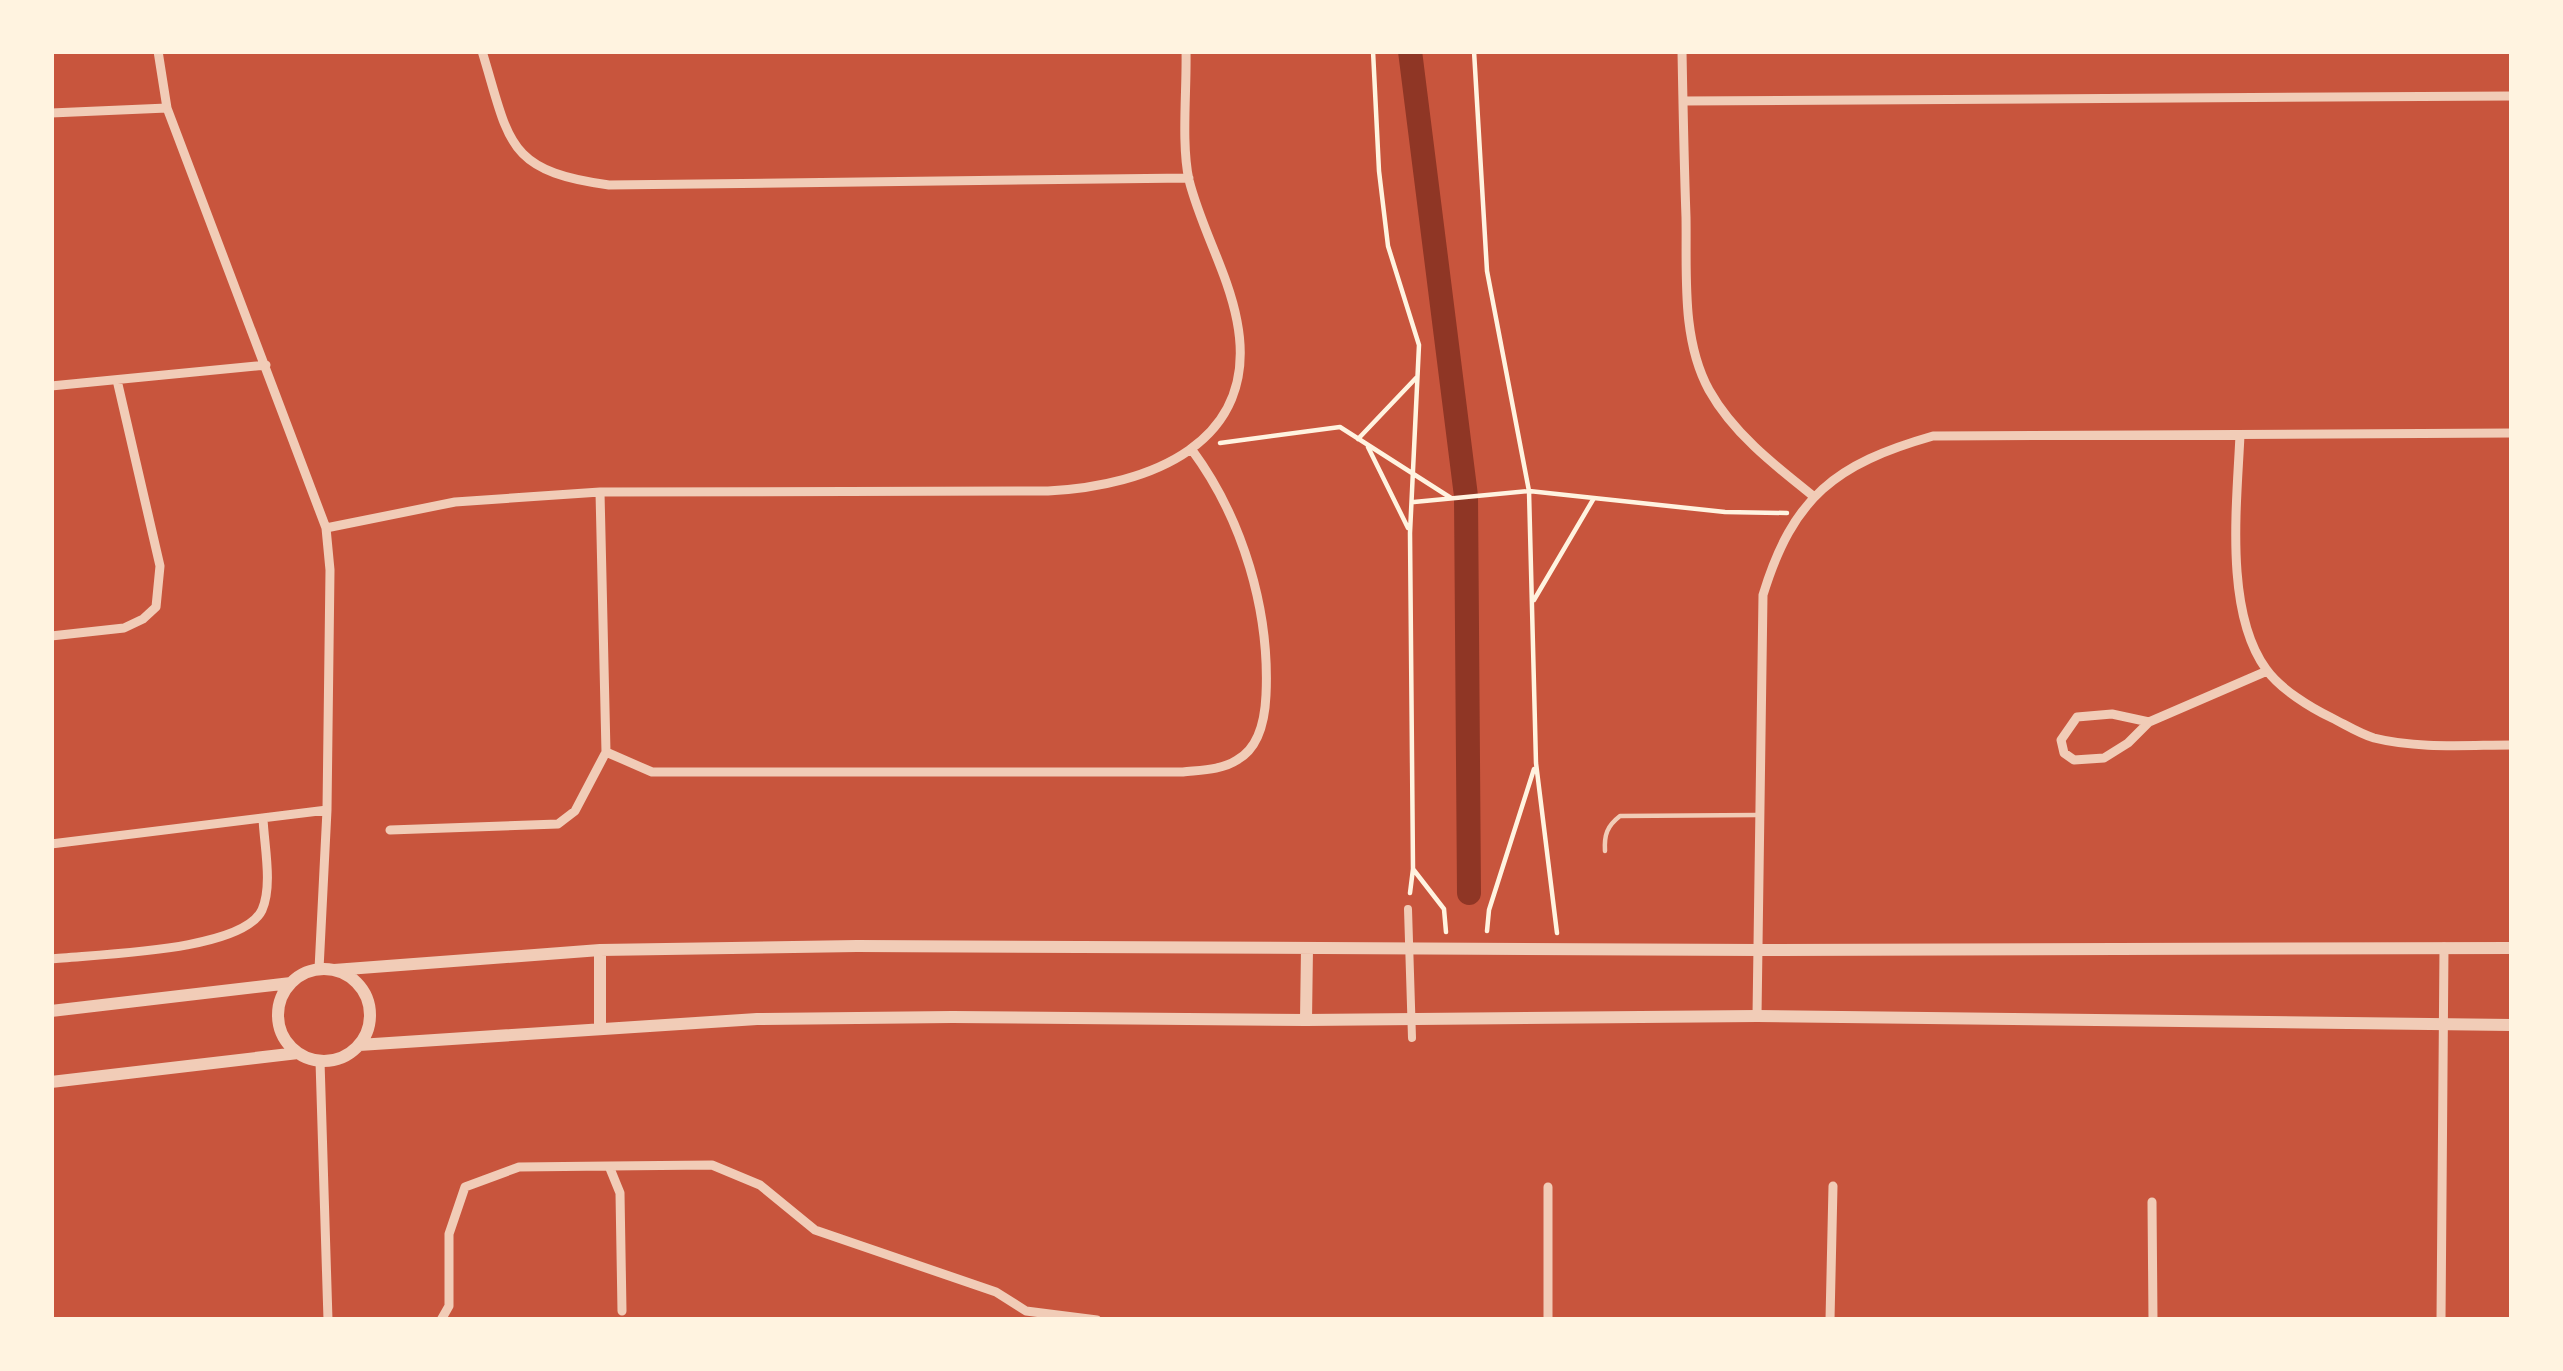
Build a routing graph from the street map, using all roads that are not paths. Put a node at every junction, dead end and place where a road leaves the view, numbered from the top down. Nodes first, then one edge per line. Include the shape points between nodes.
1 (158, 51) edge
2 (482, 51) edge
3 (1186, 51) edge
4 (1682, 51) edge
5 (2512, 96) edge
6 (1683, 100) junction
7 (166, 108) junction
8 (51, 112) edge
9 (1189, 178) junction
10 (266, 365) junction
11 (116, 380) junction
12 (51, 386) edge
13 (2512, 433) edge
14 (2240, 435) junction
15 (1192, 450) junction
16 (600, 492) junction
17 (1812, 495) junction
18 (326, 528) junction
19 (51, 636) edge
20 (2267, 671) junction
21 (2149, 722) junction
22 (2512, 745) edge
23 (606, 752) junction
24 (327, 810) junction
25 (1758, 815) junction
26 (263, 818) junction
27 (391, 830) dead end
28 (51, 844) edge
29 (1605, 851) dead end
30 (1408, 909) road end
31 (2444, 947) junction
32 (2512, 948) edge
33 (1307, 949) junction
34 (600, 950) junction
35 (1409, 950) junction
36 (1757, 950) junction
37 (51, 959) edge
38 (327, 970) junction
39 (291, 983) junction
40 (51, 1011) edge
41 (1757, 1016) junction
42 (1306, 1020) junction
43 (1412, 1020) junction
44 (2512, 1024) edge
45 (2444, 1026) junction
46 (600, 1027) junction
47 (1412, 1038) dead end
48 (359, 1045) junction
49 (298, 1053) junction
50 (320, 1060) junction
51 (51, 1082) edge
52 (609, 1166) junction
53 (1833, 1186) dead end
54 (1548, 1187) dead end
55 (2152, 1202) dead end
56 (622, 1311) dead end
57 (1023, 1316) edge
58 (328, 1320) edge
59 (441, 1320) edge
60 (1097, 1320) edge
61 (1548, 1320) edge
62 (1830, 1320) edge
63 (2153, 1320) edge
64 (2441, 1320) edge

1 - 7 street
2 - 9 street via 516,147 535,167 567,179 609,185
3 - 9 street
4 - 6 street
5 - 6 street
6 - 17 street via 1693,349 1709,390 1736,425
7 - 8 street
7 - 10 street
9 - 15 street via 1237,320 1241,356 1230,401
10 - 11 street
10 - 18 street
11 - 12 street
11 - 19 street via 160,566 156,607 124,628
13 - 14 street
14 - 17 street via 1933,436 1895,446
14 - 20 street via 2239,581
15 - 16 street via 1132,480 1092,489
15 - 23 street via 1228,512 1268,650 1265,712 1239,760 1183,772 652,772
16 - 18 street via 455,502
16 - 23 street
17 - 25 street via 1777,550 1762,595
18 - 24 street
20 - 21 street
20 - 22 street via 2315,710 2373,737
21 - 21 street via 2078,717 2061,740 2064,753 2104,758
23 - 27 street via 575,811 558,824
24 - 26 street
24 - 38 street
25 - 29 lane via 1620,817 1610,824
25 - 36 street
26 - 28 street
26 - 37 street via 266,888 253,922 208,941
30 - 35 street
31 - 32 street
31 - 36 street
31 - 45 street
33 - 34 street
33 - 35 street
33 - 42 street
34 - 38 street
34 - 46 street
35 - 36 street
35 - 43 street
36 - 41 street
38 - 39 street
38 - 48 street via 367,997 370,1025
39 - 40 street
39 - 49 street via 279,1028
41 - 43 street
41 - 45 street
42 - 43 street
42 - 46 street via 930,1017
43 - 47 street
44 - 45 street
45 - 64 street
46 - 48 street
48 - 50 street via 342,1058
49 - 50 street
49 - 51 street
50 - 58 street
52 - 56 street via 620,1193
52 - 57 street via 712,1165 760,1185 814,1230 996,1292
52 - 59 street via 519,1167 464,1187 449,1234 449,1306
53 - 62 street
54 - 61 street
55 - 63 street
57 - 60 street

